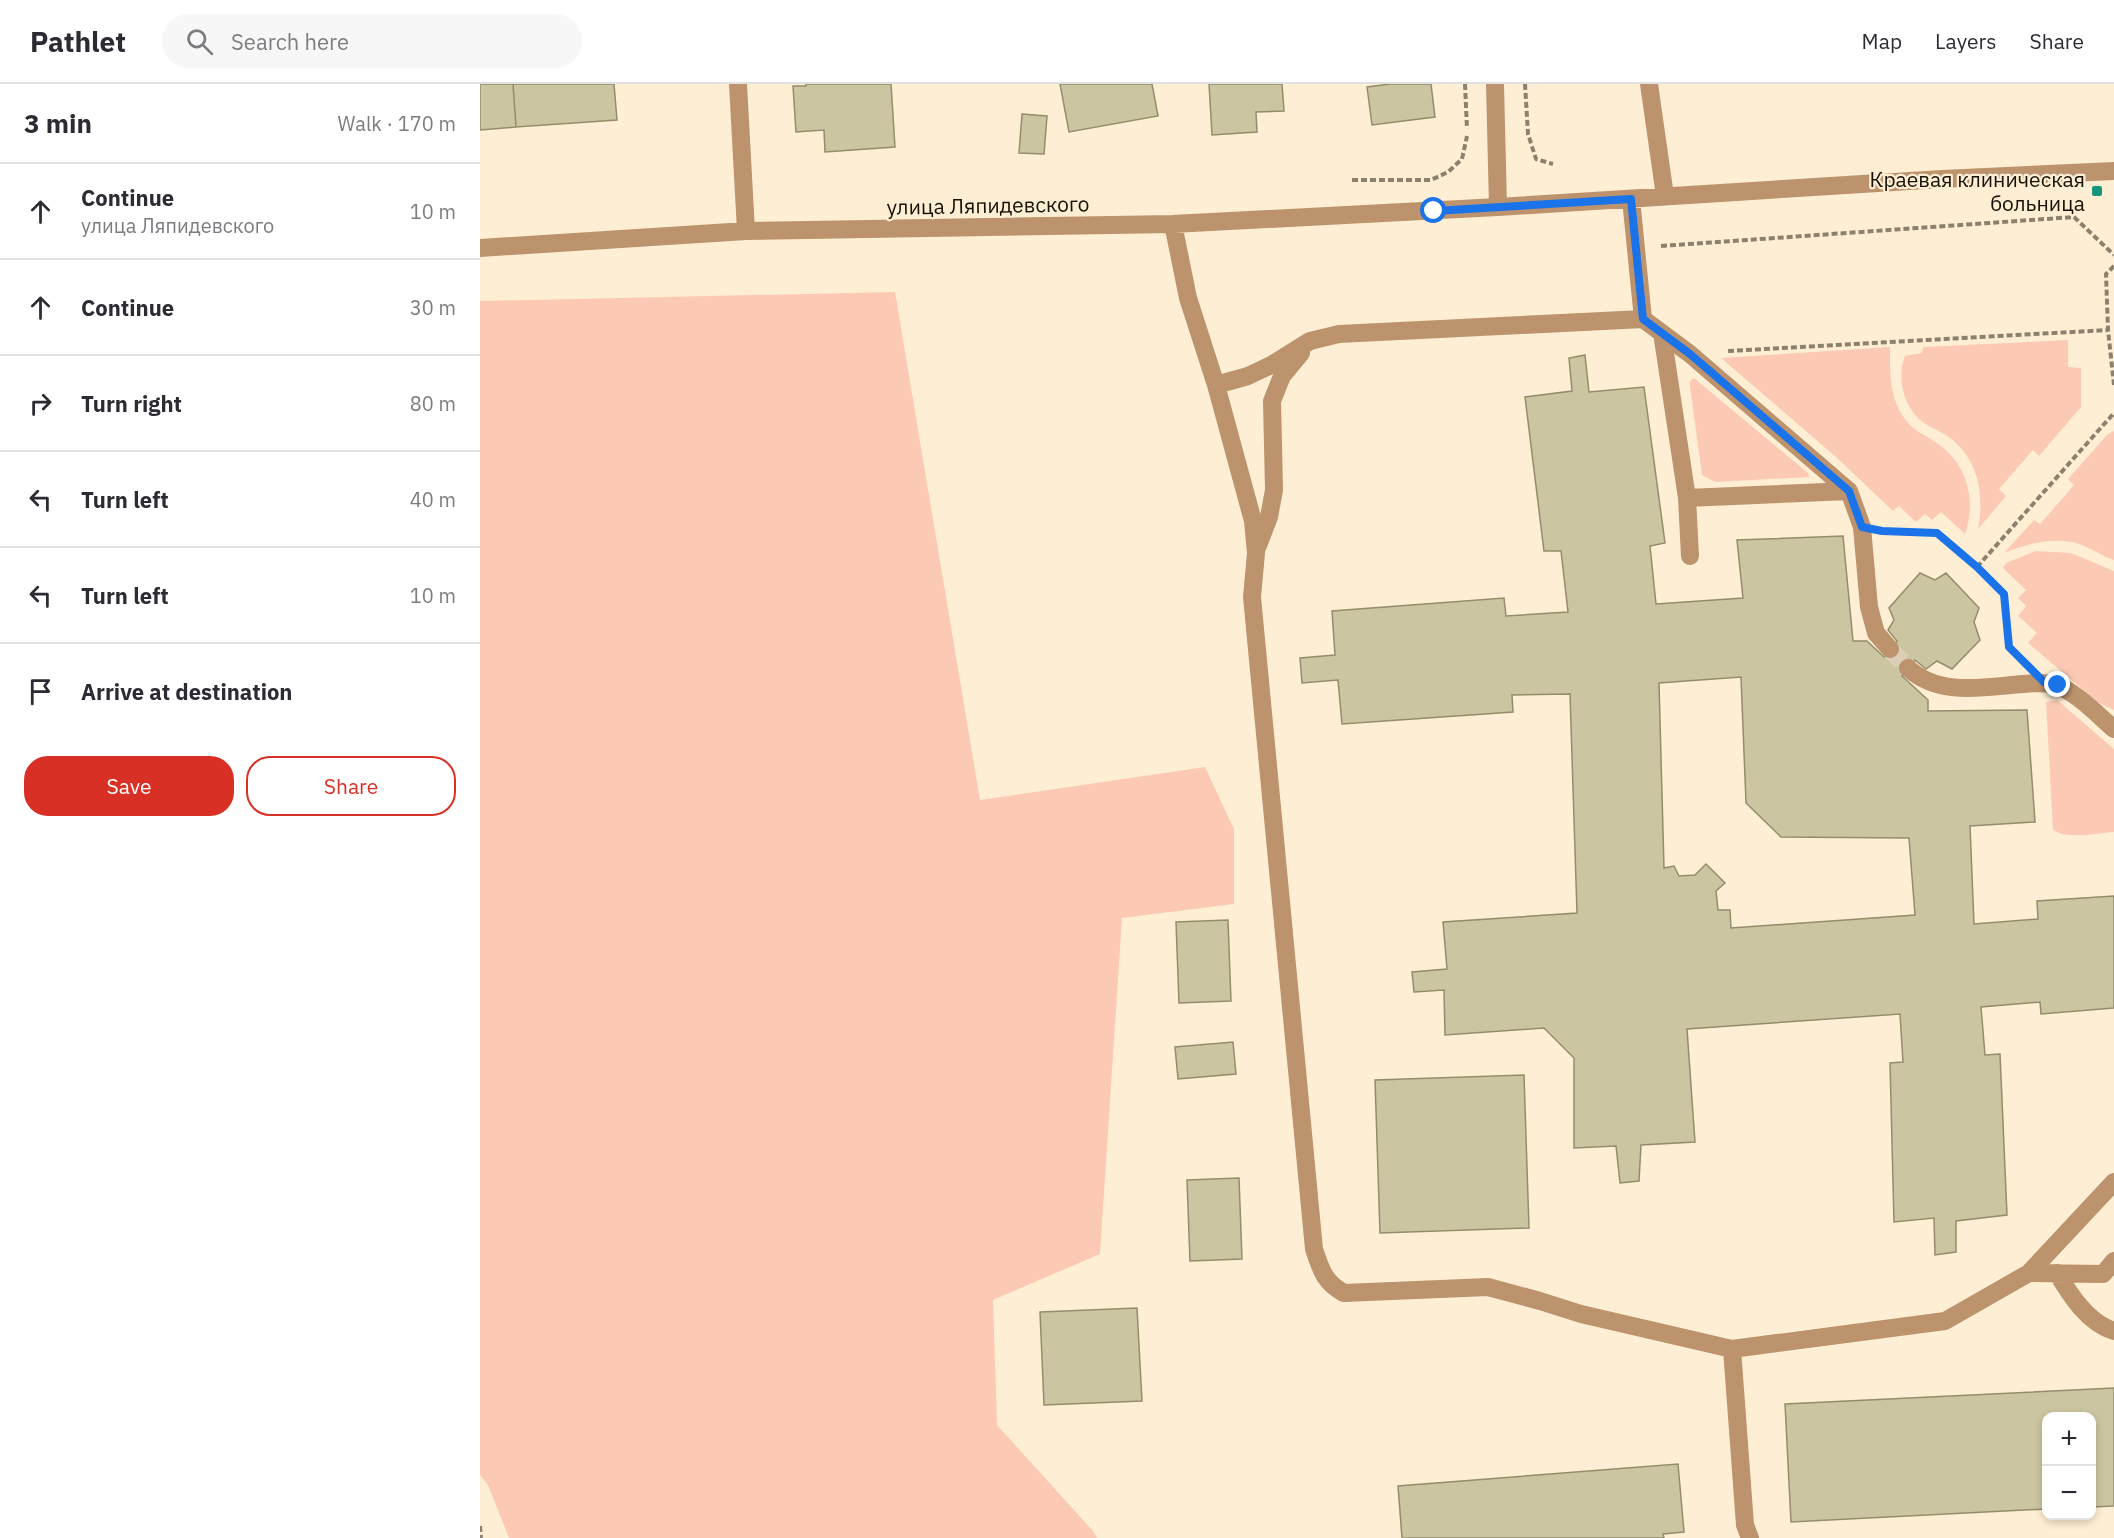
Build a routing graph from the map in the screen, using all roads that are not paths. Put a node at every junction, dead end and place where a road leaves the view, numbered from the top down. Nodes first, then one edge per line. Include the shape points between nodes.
1 (738, 84) edge
2 (1494, 84) edge
3 (1649, 84) edge
4 (2114, 171) edge
5 (1665, 196) junction
6 (1631, 199) junction
7 (1498, 207) junction
8 (1173, 224) junction
9 (746, 231) junction
10 (480, 248) edge
11 (1643, 319) junction
12 (1662, 333) junction
13 (1310, 340) junction
14 (1216, 386) junction
15 (1849, 491) junction
16 (1687, 498) junction
17 (1256, 553) junction
18 (1690, 556) dead end
19 (1890, 650) tunnel mouth
20 (1908, 668) tunnel mouth
21 (2114, 729) edge
22 (2114, 1182) edge
23 (2110, 1271) edge
24 (2029, 1273) junction
25 (2057, 1273) junction
26 (2114, 1331) edge
27 (1732, 1349) junction
28 (1750, 1538) edge

1 - 9 street
2 - 7 street
3 - 5 street
4 - 5 street, улица Ляпидевского
5 - 6 street, улица Ляпидевского
6 - 7 street, улица Ляпидевского
6 - 11 street
7 - 8 street, улица Ляпидевского
8 - 9 street, улица Ляпидевского
8 - 14 street via 1188,298
9 - 10 street, улица Ляпидевского
11 - 12 street
11 - 13 street via 1339,334
12 - 15 street
12 - 16 street
13 - 14 street via 1257,372
13 - 17 street via 1282,376 1272,401 1274,490
14 - 17 street via 1253,522
15 - 16 street
15 - 19 street via 1862,527 1869,607 1876,633
16 - 18 street
17 - 27 street via 1252,597 1314,1249 1322,1273 1332,1287 1344,1293 1488,1287 1581,1314
20 - 21 street via 1943,687 2044,682 2058,685
22 - 24 street
23 - 25 street
24 - 25 street
24 - 27 street via 1945,1321
25 - 26 street via 2084,1311
27 - 28 street via 1745,1525

